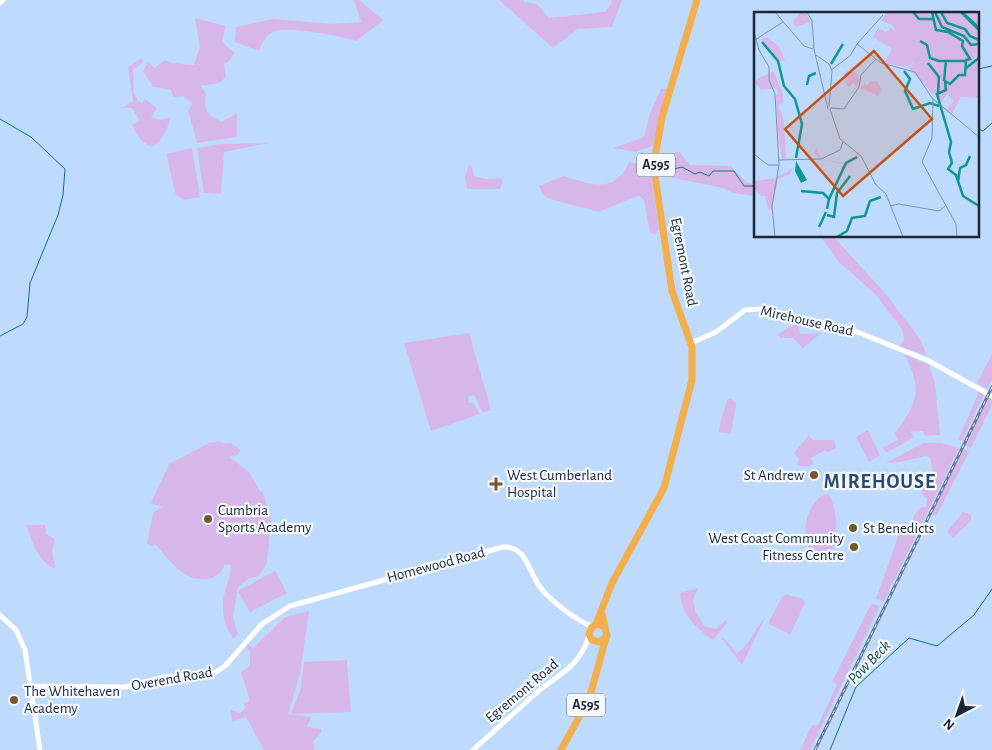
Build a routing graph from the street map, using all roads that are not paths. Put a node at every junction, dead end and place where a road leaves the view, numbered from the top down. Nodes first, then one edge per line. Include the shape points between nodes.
1 (3, 0) edge
2 (699, 0) edge
3 (0, 3) edge
4 (691, 343) junction
5 (992, 396) edge
6 (603, 609) junction
7 (0, 615) edge
8 (583, 623) junction
9 (262, 624) joint
10 (594, 625) junction
11 (605, 627) junction
12 (589, 635) junction
13 (606, 638) junction
14 (597, 642) junction
15 (585, 649) junction
16 (601, 657) junction
17 (31, 686) junction
18 (40, 750) edge
19 (473, 750) edge
20 (561, 750) edge

1 - 3 street
2 - 4 highway, Egremont Road / A595 via 662,117 655,176 672,291
4 - 5 street, Mirehouse Road via 716,332 745,310 762,308 844,327 929,360
4 - 6 highway, Egremont Road / A595 via 692,380 670,472 657,504 612,583
6 - 10 highway, A595
6 - 11 highway, A595
7 - 17 street via 20,636
8 - 9 street, Homewood Road via 541,588 522,554 515,548 506,547 290,606
8 - 10 street
8 - 12 street
9 - 17 street, Overend Road via 225,666 210,674 165,677 125,687
10 - 11 highway
10 - 12 highway, A595
11 - 13 highway, A595
12 - 14 highway
12 - 15 street
13 - 14 highway
13 - 16 highway, A595
14 - 15 street
14 - 16 highway, A595
15 - 19 street, Egremont Road via 573,666 533,696
16 - 20 highway, A595 via 589,699
17 - 18 street

